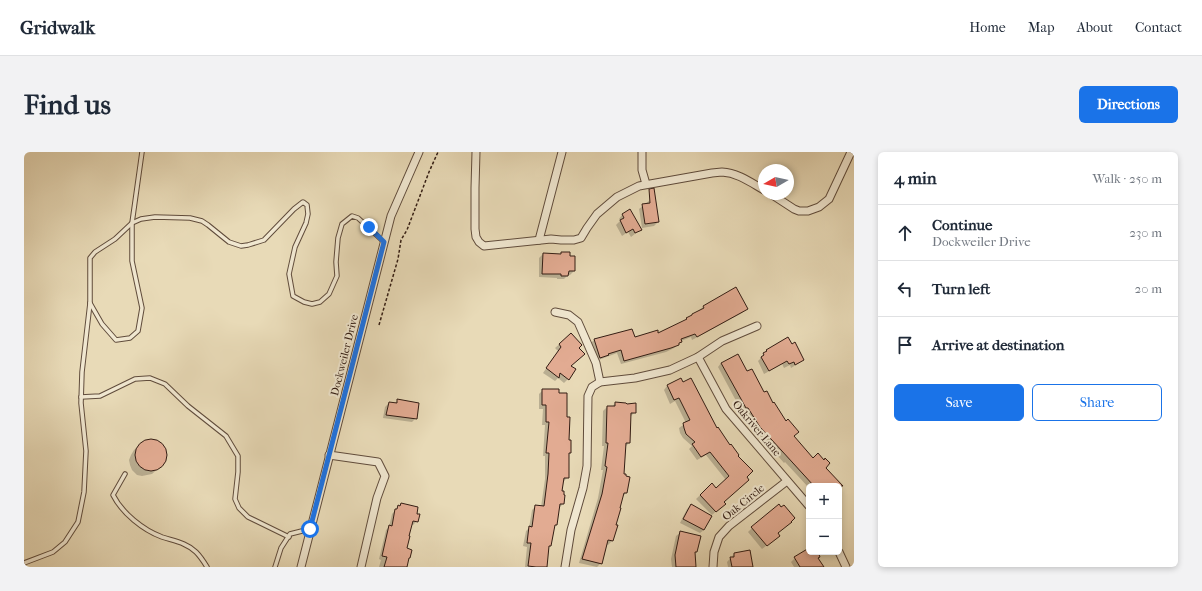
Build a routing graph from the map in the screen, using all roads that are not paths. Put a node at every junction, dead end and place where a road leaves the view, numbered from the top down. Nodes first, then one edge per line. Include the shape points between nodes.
1 (142, 152) edge
2 (419, 152) edge
3 (476, 152) edge
4 (562, 152) edge
5 (642, 152) edge
6 (851, 152) edge
7 (646, 184) junction
8 (758, 187) edge
9 (780, 200) edge
10 (132, 223) junction
11 (539, 240) junction
12 (384, 242) junction
13 (90, 303) junction
14 (555, 312) dead end
15 (757, 326) dead end
16 (698, 357) junction
17 (600, 382) junction
18 (81, 397) junction
19 (329, 455) junction
20 (125, 474) dead end
21 (787, 481) junction
22 (806, 503) edge
23 (310, 529) junction
24 (289, 537) junction
25 (840, 555) edge
26 (24, 563) edge
27 (207, 567) edge
28 (275, 567) edge
29 (301, 567) edge
30 (361, 567) edge
31 (564, 567) edge
32 (713, 567) edge
33 (846, 567) edge

1 - 10 lane
2 - 12 street, Dockweiler Drive via 390,216
3 - 11 street via 475,229 480,244 484,246
4 - 11 street
5 - 7 street via 642,170
6 - 9 street via 829,199 819,207 799,211
7 - 8 street via 722,172 738,176
7 - 11 street via 624,193 602,209 591,220 581,238
10 - 12 lane via 155,217 190,218 202,221 229,242 241,246 264,240 303,202 307,205 308,214 295,247 289,274 293,296 312,304 320,302 329,294 337,276 338,238 342,224 346,220 352,216 358,218
10 - 13 lane via 90,258
10 - 13 lane via 132,261 142,308 138,331 130,338 116,340 102,324
12 - 19 street, Dockweiler Drive
13 - 18 lane
14 - 17 street via 569,315 578,322 596,363
15 - 16 street via 722,341
16 - 17 street via 670,370
16 - 21 street, Oakriver Lane via 726,409
17 - 31 street via 592,387 588,396 587,466
18 - 24 lane via 100,396 135,379 150,378 165,384 226,436 238,456 235,499 239,508 248,517
18 - 26 lane via 86,451 84,492 78,522 65,542 53,552
19 - 23 street, Dockweiler Drive
19 - 30 street via 378,462 385,476 377,498
20 - 27 lane via 113,495 118,503 143,528 178,541 196,551
21 - 22 street, Oakriver Lane
21 - 32 street, Oak Circle via 729,526 719,538 714,552
23 - 24 lane via 290,534
23 - 29 street, Dockweiler Drive
24 - 28 lane via 281,548
25 - 33 street

